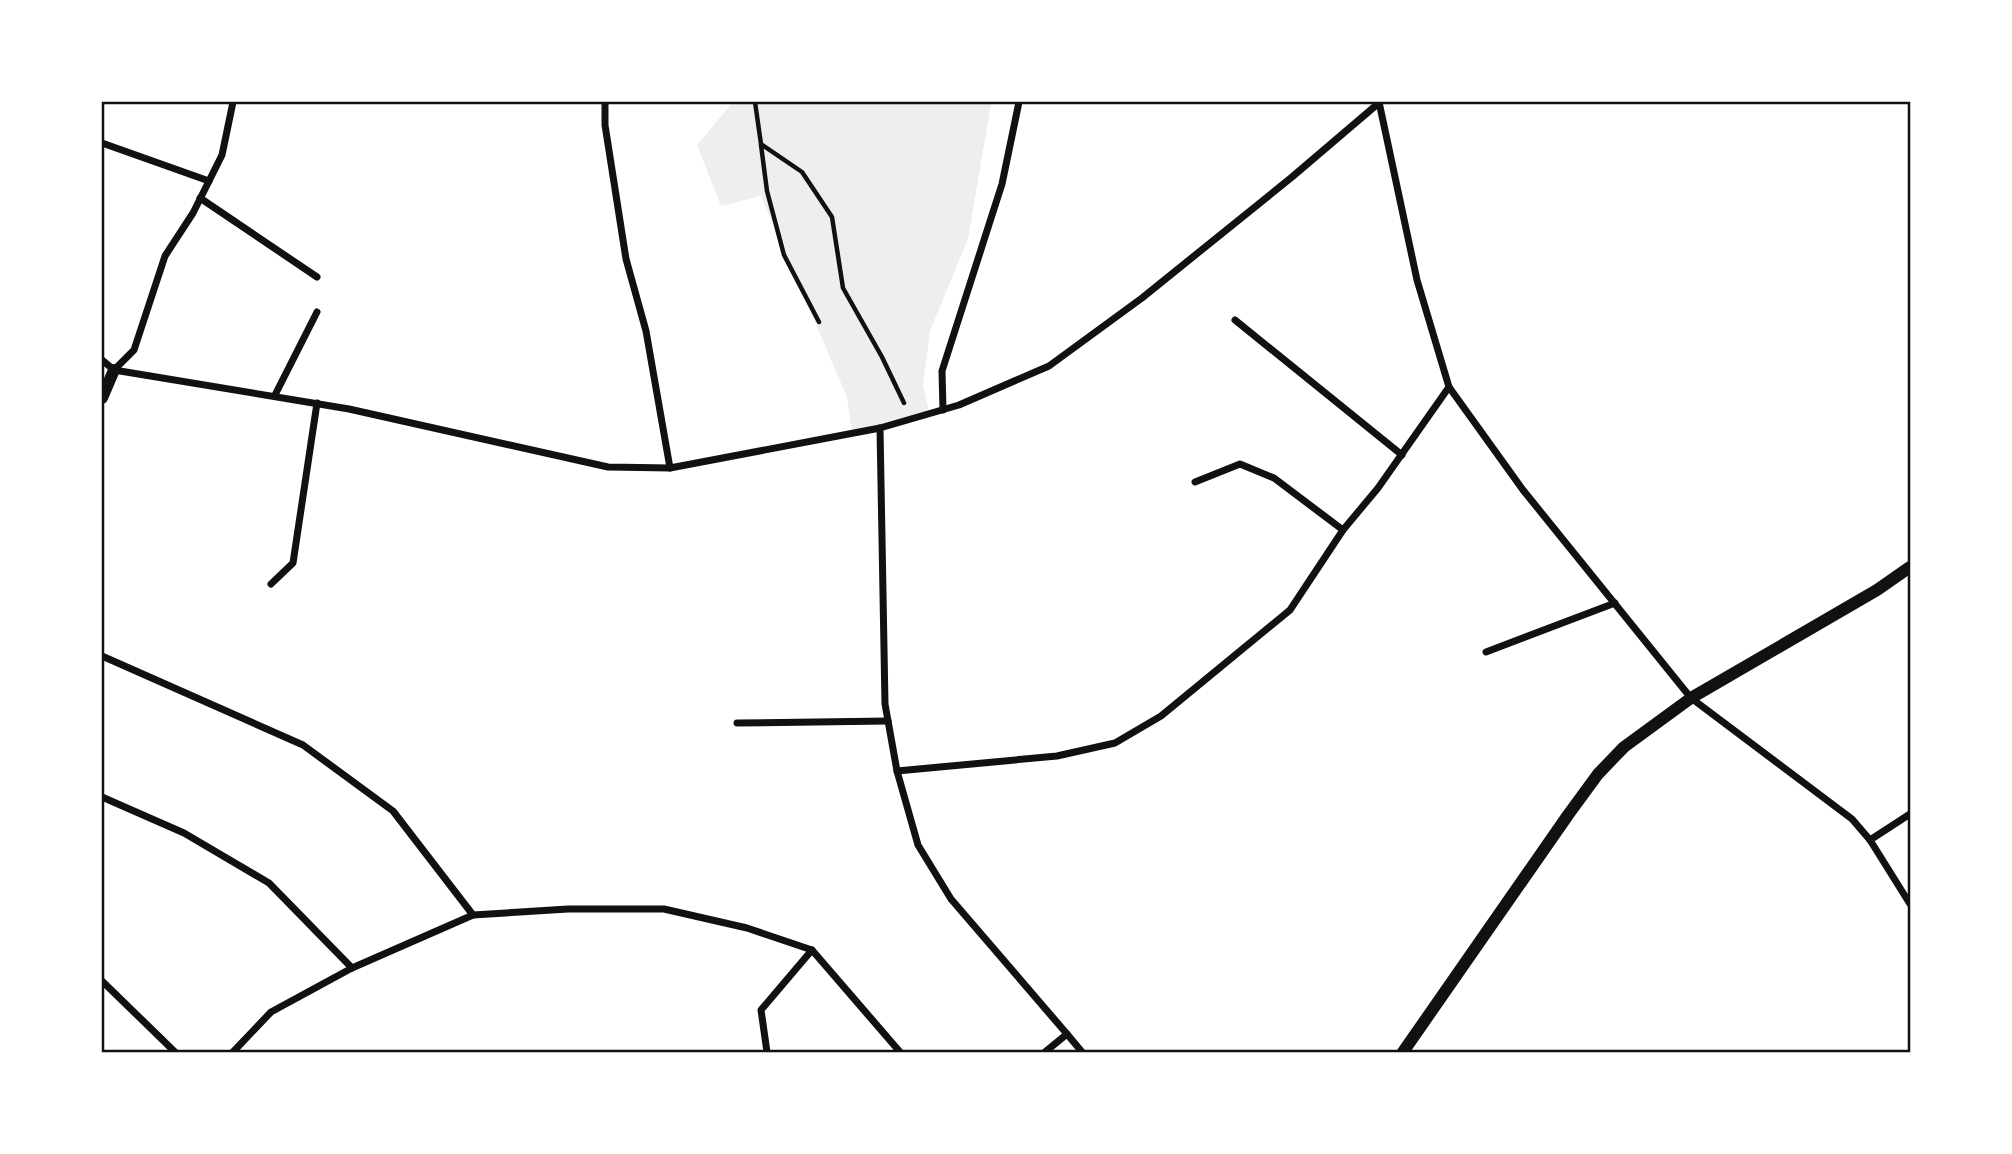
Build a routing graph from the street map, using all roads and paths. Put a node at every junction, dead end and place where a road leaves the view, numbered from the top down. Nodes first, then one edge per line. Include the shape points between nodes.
1 (233, 102) edge
2 (605, 102) edge
3 (755, 102) edge
4 (1019, 102) edge
5 (1379, 102) edge
6 (102, 144) edge
7 (761, 144) junction
8 (209, 181) junction
9 (201, 198) junction
10 (317, 277) dead end
11 (317, 312) dead end
12 (1235, 320) dead end
13 (819, 322) dead end
14 (102, 360) edge
15 (114, 370) junction
16 (1449, 387) junction
17 (275, 396) junction
18 (102, 398) edge
19 (317, 403) junction
20 (943, 410) junction
21 (911, 419) junction
22 (880, 428) junction
23 (1402, 455) junction
24 (670, 468) junction
25 (1195, 482) dead end
26 (1343, 530) junction
27 (1910, 567) edge
28 (271, 584) dead end
29 (1615, 603) junction
30 (1486, 652) dead end
31 (102, 656) edge
32 (1690, 698) junction
33 (888, 721) junction
34 (737, 723) dead end
35 (897, 771) junction
36 (102, 797) edge
37 (1910, 814) edge
38 (1870, 840) junction
39 (1910, 904) edge
40 (473, 915) junction
41 (812, 950) junction
42 (352, 968) junction
43 (102, 981) edge
44 (1067, 1034) junction
45 (175, 1052) edge
46 (233, 1052) edge
47 (767, 1052) edge
48 (900, 1052) edge
49 (1045, 1052) edge
50 (1082, 1052) edge
51 (1404, 1052) edge

1 - 8 street via 222,155
2 - 24 street via 626,259 646,331
3 - 7 path
4 - 20 street via 1002,184 942,371
5 - 16 street via 1416,279
5 - 20 street via 1142,298 1049,366
6 - 8 street
7 - 13 path via 766,191 783,255
7 - 21 path via 802,172 832,216 843,288
8 - 9 street
9 - 10 street
9 - 15 street via 165,256 134,349
11 - 17 street
12 - 23 street
14 - 15 street
15 - 17 street
15 - 18 street
16 - 23 street
16 - 29 street via 1523,490
17 - 19 street
19 - 24 street via 595,466
19 - 28 street via 293,563
20 - 21 street
21 - 22 street
22 - 24 street
22 - 33 street
23 - 26 street
25 - 26 street via 1240,464 1273,478
26 - 35 street via 1290,610 1161,716 1115,743 1057,756
27 - 32 street
29 - 30 street
29 - 32 street
31 - 40 street via 303,745 334,765 393,811
32 - 38 street via 1852,819
32 - 51 street via 1644,731 1598,774
33 - 34 street
33 - 35 street
35 - 44 street via 918,845 951,899
36 - 42 street via 184,832 269,883
37 - 38 street
38 - 39 street
40 - 41 street via 664,909 747,928
40 - 42 street
41 - 47 street via 761,1010
41 - 48 street
42 - 46 street via 271,1013
43 - 45 street
44 - 49 street
44 - 50 street

